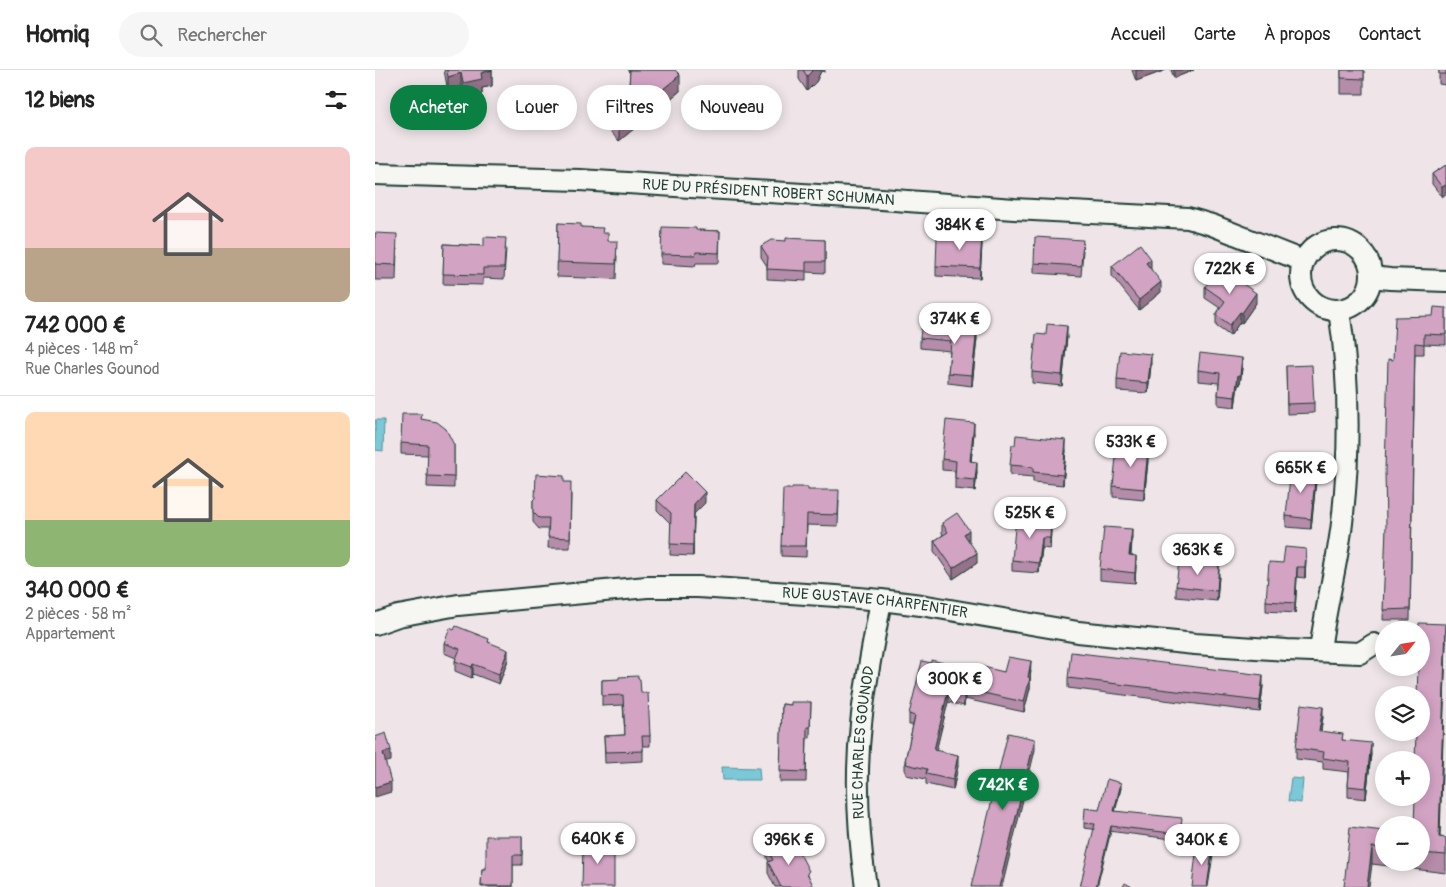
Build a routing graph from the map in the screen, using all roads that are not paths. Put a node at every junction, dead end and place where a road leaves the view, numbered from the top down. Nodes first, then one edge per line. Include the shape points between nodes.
1 (375, 174) edge
2 (1303, 261) junction
3 (1371, 277) junction
4 (1446, 281) edge
5 (1339, 310) junction
6 (881, 600) junction
7 (375, 624) edge
8 (1374, 644) dead end
9 (1320, 651) junction
10 (866, 887) edge

1 - 2 street, RUE DU PRÉSIDENT ROBERT SCHUMAN via 580,180 1188,218
2 - 3 street via 1317,244 1343,240 1362,251 1368,260
2 - 5 street via 1301,282 1307,296 1319,306
3 - 4 street
3 - 5 street via 1361,299
5 - 9 street via 1348,390 1348,445 1341,532
6 - 7 street, RUE GUSTAVE CHARPENTIER via 662,586 458,605 397,616
6 - 9 street, RUE GUSTAVE CHARPENTIER via 1096,634 1214,646
6 - 10 street, RUE CHARLES GOUNOD via 863,704 859,748 858,809
8 - 9 street, RUE GUSTAVE CHARPENTIER via 1360,653

